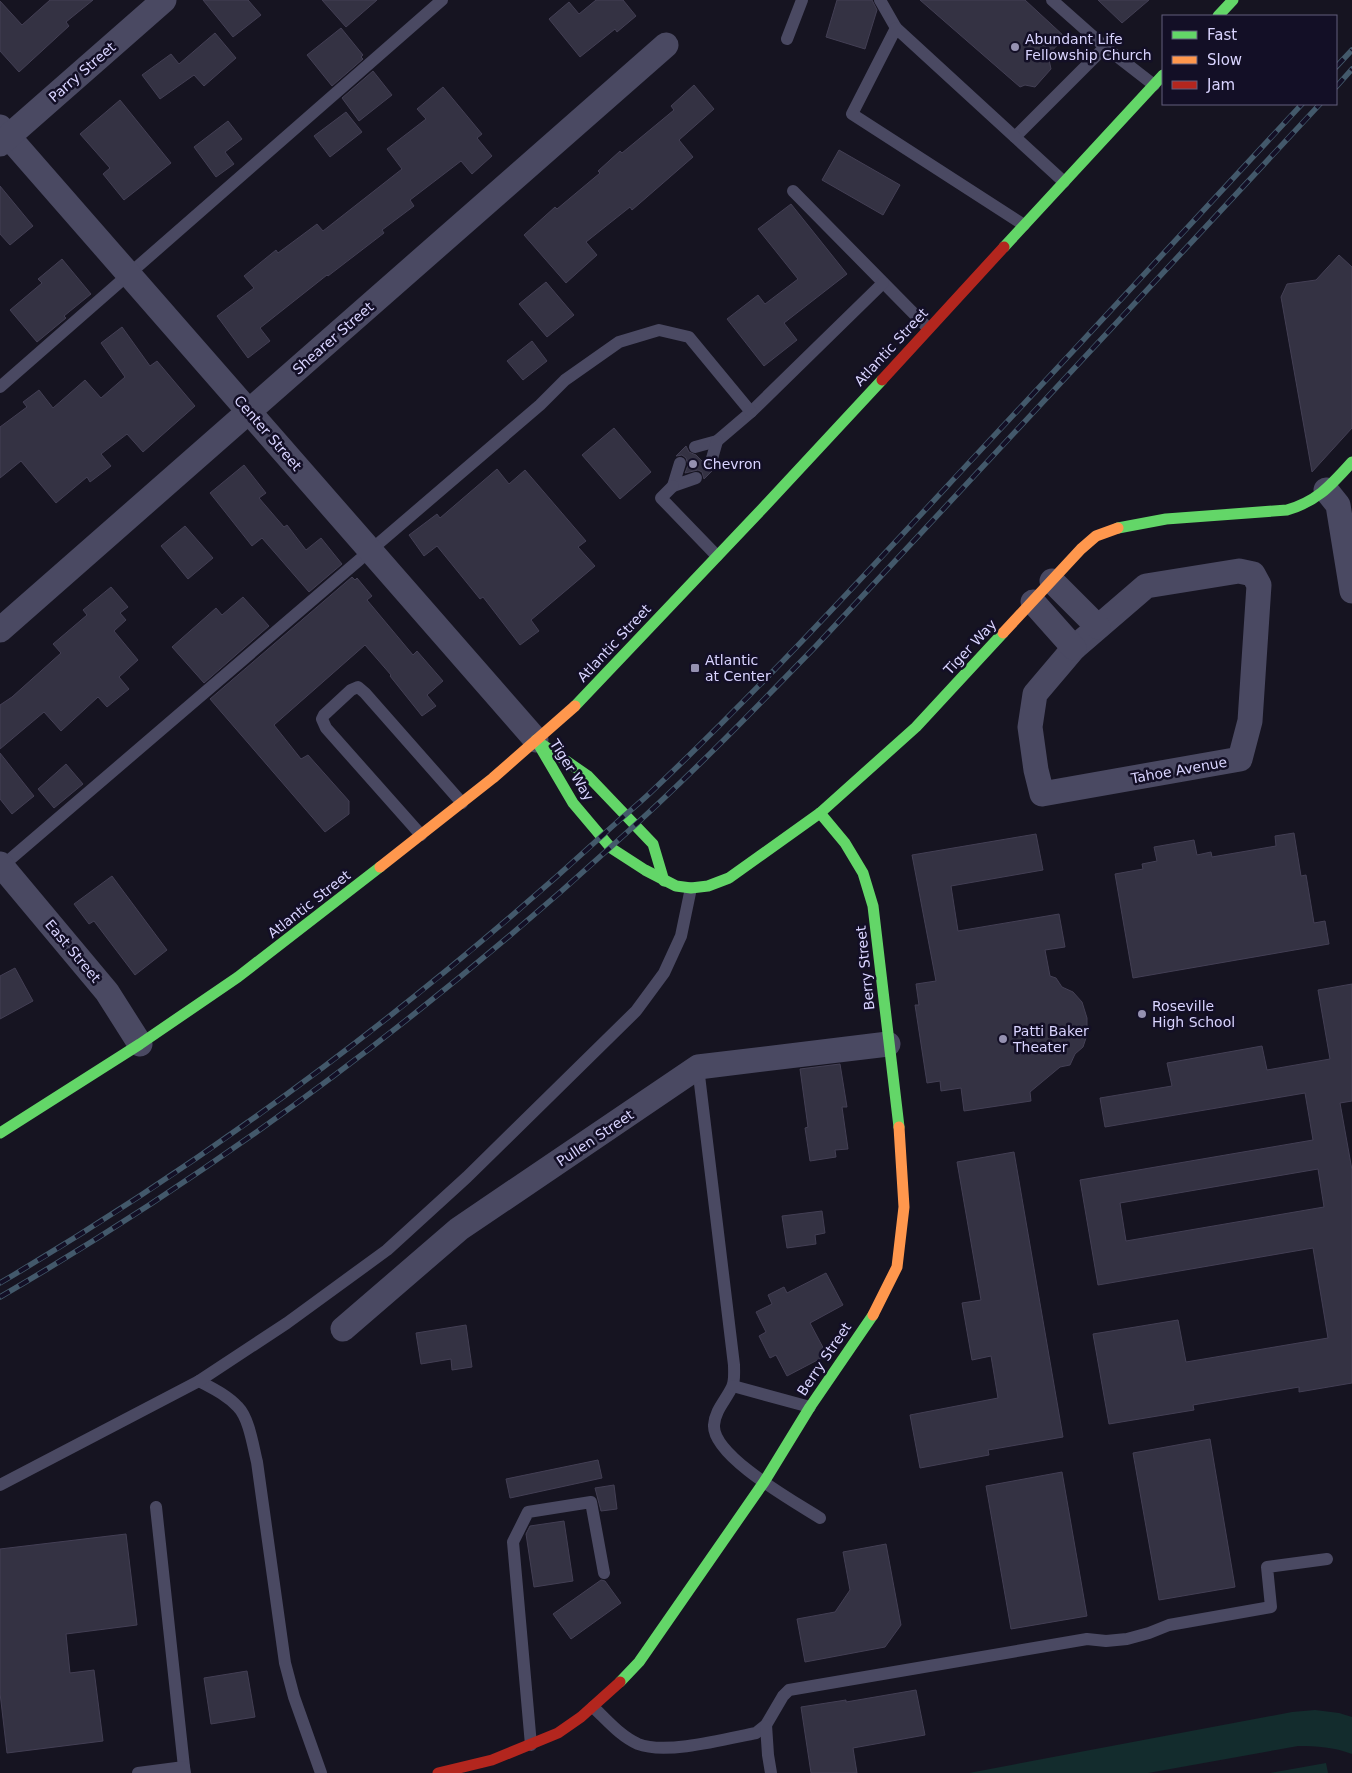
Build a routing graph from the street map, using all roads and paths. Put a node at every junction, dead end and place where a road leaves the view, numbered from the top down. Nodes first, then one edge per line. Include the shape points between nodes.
1 (164, 0) edge
2 (442, 0) edge
3 (802, 0) edge
4 (880, 0) edge
5 (1052, 0) edge
6 (1233, 0) edge
7 (1219, 15) edge
8 (896, 28) junction
9 (787, 39) dead end
10 (666, 45) dead end
11 (1105, 47) junction
12 (1162, 76) edge
13 (1154, 85) junction
14 (3, 136) edge
15 (1015, 137) junction
16 (1064, 182) junction
17 (793, 191) dead end
18 (1024, 225) junction
19 (130, 275) junction
20 (883, 283) junction
21 (928, 328) junction
22 (0, 387) edge
23 (250, 412) junction
24 (751, 412) junction
25 (717, 441) junction
26 (696, 447) dead end
27 (711, 462) dead end
28 (1352, 462) edge
29 (680, 463) dead end
30 (696, 478) dead end
31 (673, 486) junction
32 (1326, 490) junction
33 (371, 550) junction
34 (717, 556) junction
35 (1052, 581) junction
36 (1352, 591) edge
37 (1033, 602) junction
38 (1098, 627) junction
39 (0, 630) edge
40 (1074, 648) junction
41 (536, 740) junction
42 (462, 803) junction
43 (820, 813) junction
44 (421, 835) junction
45 (1, 866) edge
46 (664, 880) junction
47 (691, 888) junction
48 (140, 1044) junction
49 (888, 1044) junction
50 (698, 1067) junction
51 (0, 1133) edge
52 (343, 1329) dead end
53 (199, 1381) junction
54 (733, 1386) junction
55 (810, 1407) junction
56 (764, 1482) junction
57 (0, 1485) edge
58 (156, 1507) dead end
59 (820, 1518) dead end
60 (1327, 1559) dead end
61 (604, 1573) dead end
62 (593, 1707) junction
63 (766, 1726) junction
64 (531, 1745) junction
65 (185, 1770) edge
66 (138, 1773) edge
67 (321, 1773) edge
68 (442, 1773) edge
69 (771, 1773) edge

1 - 14 street, Parry Street
2 - 19 lane
3 - 9 lane
4 - 8 lane
5 - 11 lane
6 - 7 street
8 - 15 lane
8 - 18 lane via 852,114
10 - 23 street, Shearer Street
11 - 13 lane
11 - 15 lane
12 - 13 street, Atlantic Street
13 - 16 street, Atlantic Street
14 - 19 street, Center Street
15 - 16 lane
16 - 18 street, Atlantic Street
17 - 20 lane
18 - 21 street, Atlantic Street
19 - 22 lane
19 - 23 street, Center Street
20 - 21 lane
20 - 24 lane
21 - 34 street, Atlantic Street
23 - 33 street, Center Street
23 - 39 street, Shearer Street
24 - 25 lane
24 - 33 lane via 689,337 659,330 619,342 565,380
25 - 26 lane
25 - 27 lane
28 - 32 street
29 - 31 lane
30 - 31 lane
31 - 34 lane via 661,498
32 - 35 street, Tiger Way via 1304,506 1287,510 1166,519 1114,529 1096,536
32 - 36 street via 1338,505
33 - 41 street, Center Street
33 - 45 lane
34 - 41 street, Atlantic Street via 576,705
35 - 37 street, Tiger Way
35 - 38 street
37 - 40 street
37 - 43 street, Tiger Way via 916,727
38 - 40 street, Tahoe Avenue
38 - 40 street, Tahoe Avenue via 1146,586 1239,571 1253,574 1259,585 1250,721 1240,759 1042,794 1030,727 1035,694
41 - 42 street, Atlantic Street
41 - 46 street, Tiger Way via 573,803 611,848
41 - 46 street, Tiger Way via 588,776 626,814 653,844
42 - 44 street, Atlantic Street
42 - 44 lane via 365,693 358,687 351,690 322,720
43 - 47 street, Tiger Way via 729,878
43 - 49 street, Berry Street via 845,843 863,873 873,906
44 - 48 street, Atlantic Street via 238,977
45 - 48 street, East Street via 108,992
46 - 47 street, Tiger Way
47 - 53 lane via 681,936 664,974 636,1011 587,1061 387,1250 287,1323
48 - 51 street, Atlantic Street
49 - 50 street, Pullen Street
49 - 55 street, Berry Street via 901,1144 904,1207 898,1267 872,1316
50 - 52 street, Pullen Street via 459,1228
50 - 54 lane via 734,1365
53 - 57 lane
53 - 67 lane via 240,1408 250,1430 285,1663
54 - 55 lane
54 - 56 lane via 720,1406 714,1425 718,1441 729,1456
55 - 56 street, Berry Street
56 - 59 lane
56 - 62 street, Berry Street via 639,1662
58 - 65 lane
60 - 63 lane via 1267,1567 1271,1606 1169,1625 1127,1639 1086,1639 790,1690
61 - 64 lane via 592,1502 528,1512 513,1542
62 - 63 lane via 624,1736 656,1748 756,1733
62 - 64 street, Berry Street via 558,1733
63 - 69 lane
64 - 68 street, Berry Street via 492,1760
65 - 66 lane

